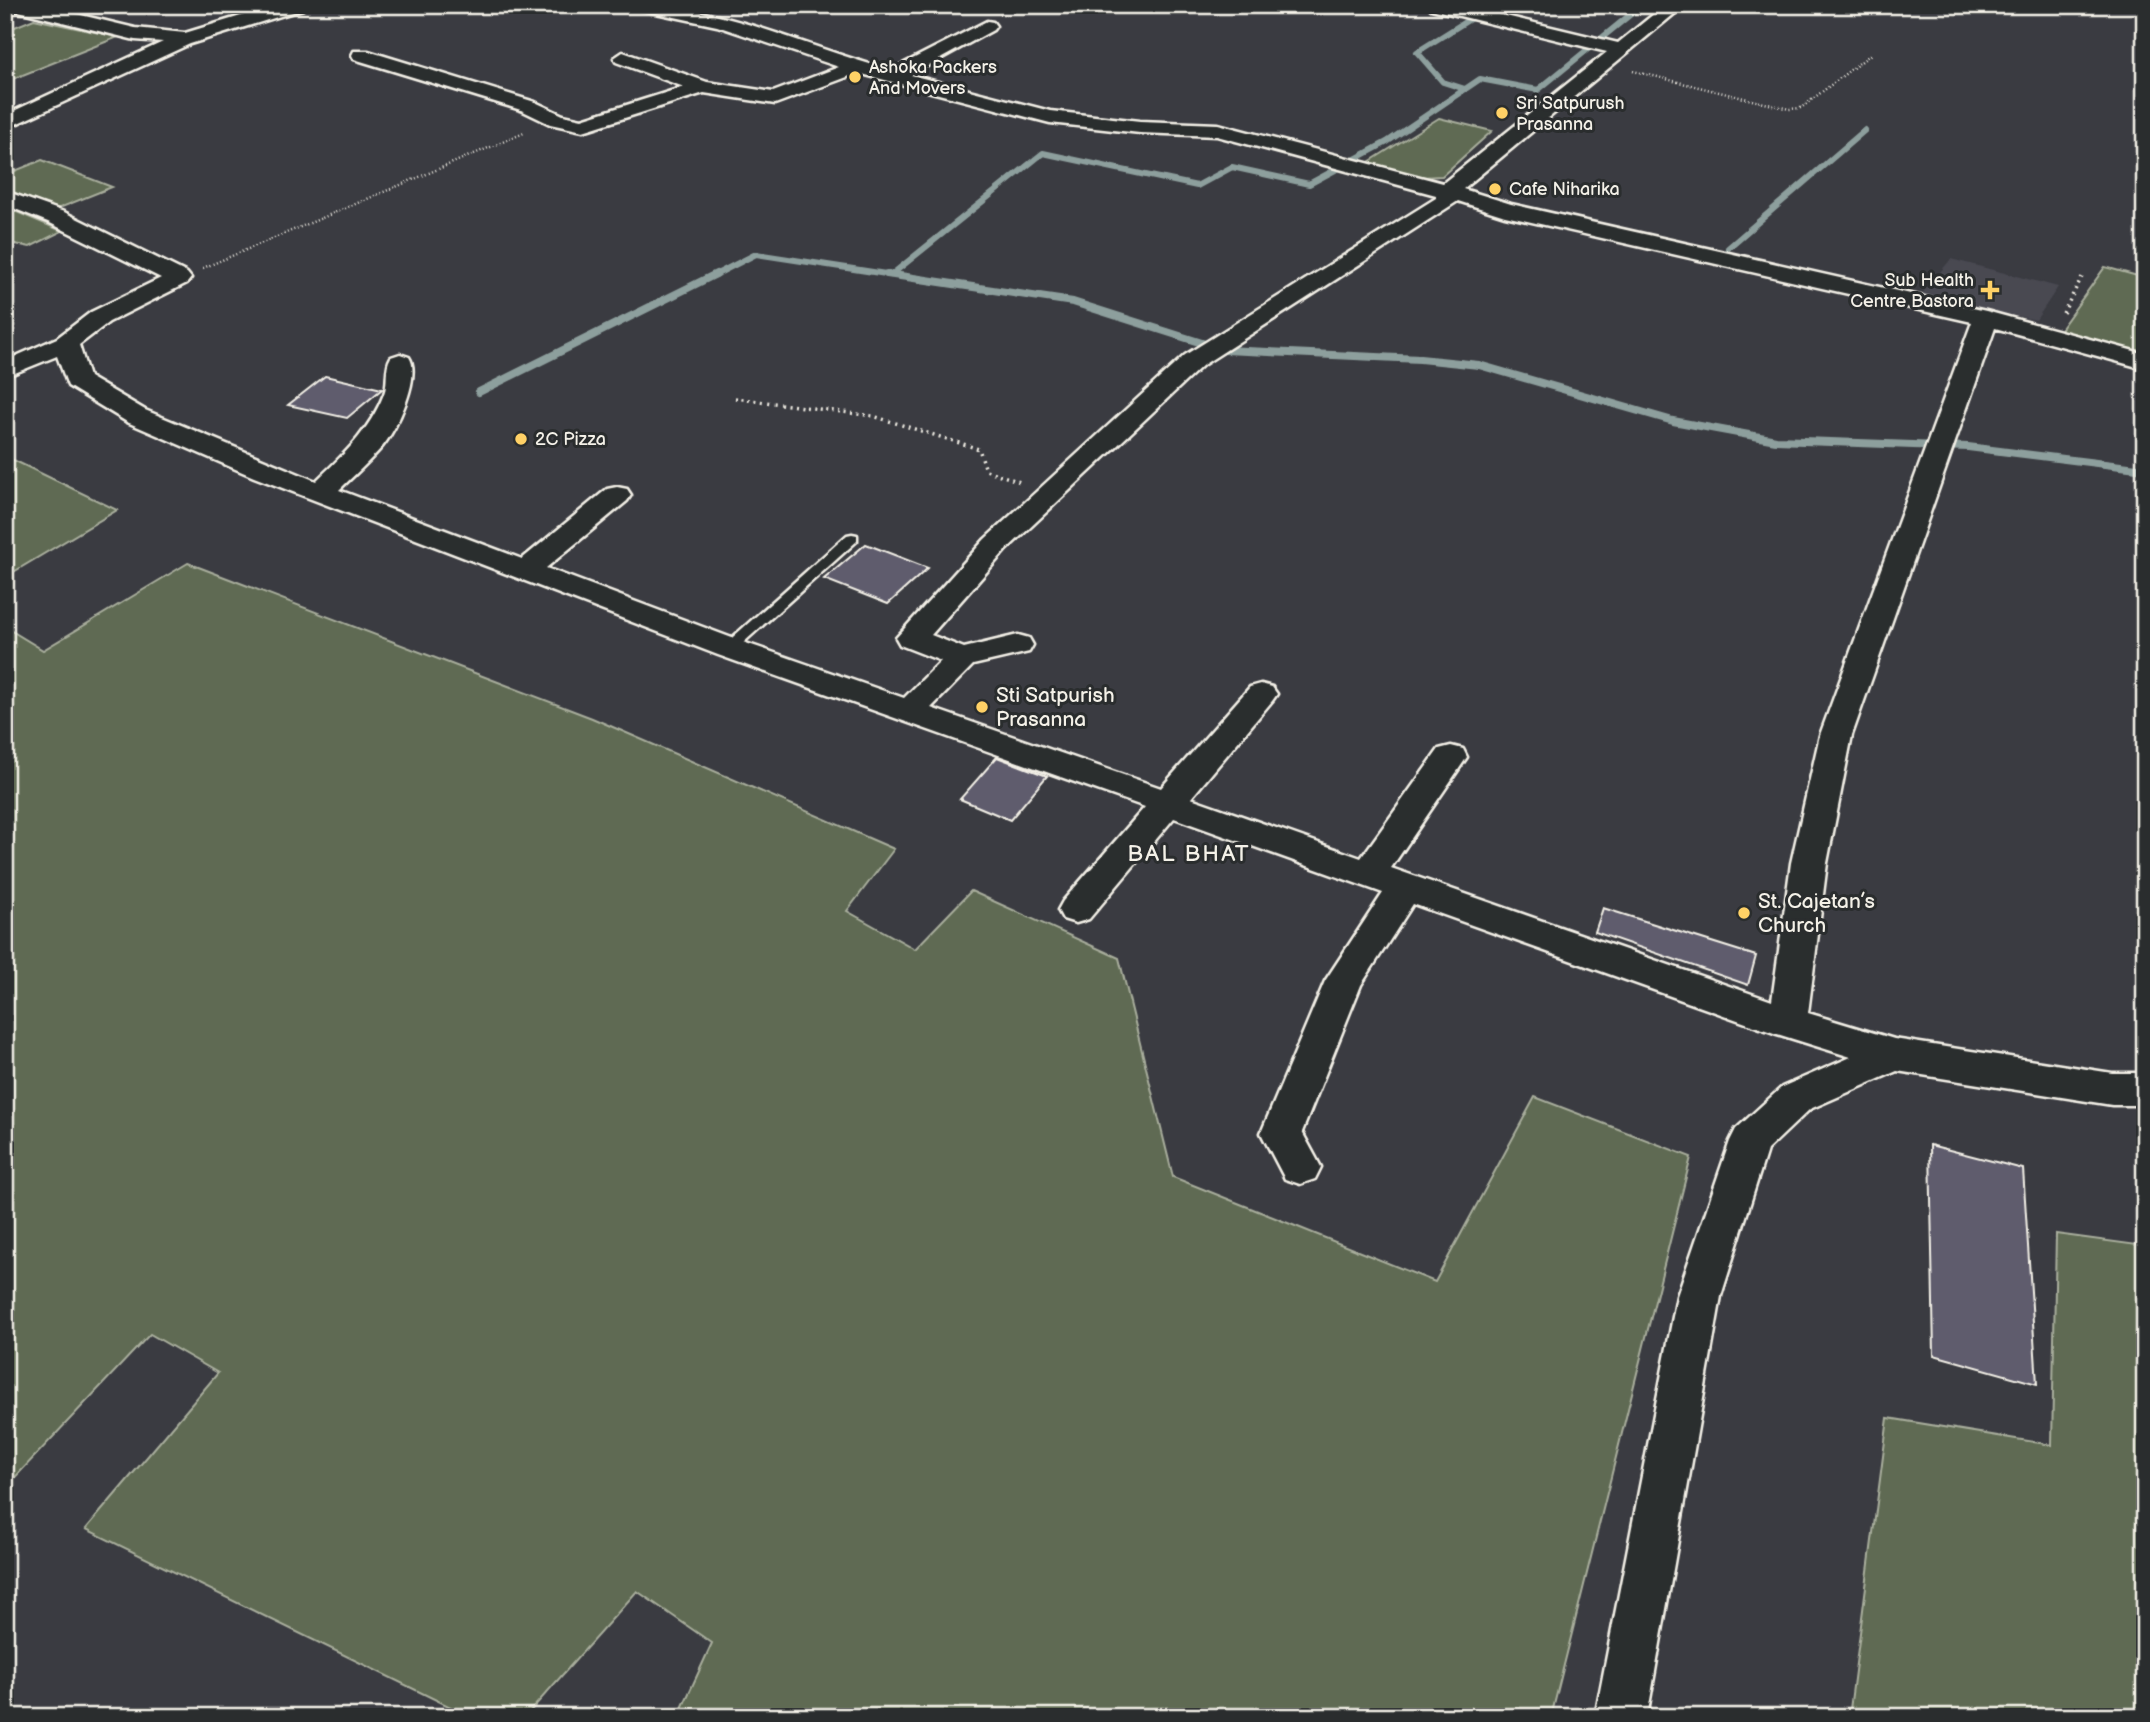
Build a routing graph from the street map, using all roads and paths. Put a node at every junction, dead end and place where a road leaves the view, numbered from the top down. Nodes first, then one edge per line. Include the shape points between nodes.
1 (16, 5) edge
2 (297, 5) edge
3 (643, 5) edge
4 (712, 5) edge
5 (1437, 5) edge
6 (1676, 5) edge
7 (690, 15) junction
8 (987, 26) dead end
9 (186, 39) junction
10 (1620, 49) junction
11 (1871, 54) dead end
12 (361, 55) dead end
13 (623, 58) dead end
14 (1602, 64) junction
15 (857, 67) junction
16 (893, 76) junction
17 (703, 87) junction
18 (557, 120) junction
19 (5, 123) edge
20 (1447, 191) junction
21 (5, 197) edge
22 (2082, 277) dead end
23 (180, 278) junction
24 (1986, 318) junction
25 (2052, 336) junction
26 (66, 343) junction
27 (400, 362) dead end
28 (2145, 362) edge
29 (5, 370) edge
30 (735, 398) dead end
31 (321, 492) junction
32 (1050, 494) junction
33 (617, 495) dead end
34 (852, 538) dead end
35 (526, 570) junction
36 (1018, 645) dead end
37 (729, 648) junction
38 (962, 658) junction
39 (1261, 694) dead end
40 (909, 712) junction
41 (1451, 757) dead end
42 (1166, 802) junction
43 (1368, 874) junction
44 (1405, 888) junction
45 (1076, 911) dead end
46 (1787, 1022) junction
47 (1894, 1055) junction
48 (2145, 1089) edge
49 (1300, 1167) dead end
50 (1621, 1717) edge

1 - 9 street via 135,34
2 - 9 street
3 - 7 street
4 - 7 street
5 - 10 street
6 - 10 street
7 - 15 street
8 - 16 street
9 - 19 street
10 - 14 street
11 - 14 path via 1801,108 1789,109
12 - 18 street via 528,106
13 - 17 street
14 - 20 street
15 - 16 street
15 - 17 street via 775,98
16 - 20 street via 1050,117 1218,130
17 - 18 street via 583,125
18 - 23 path
20 - 24 street via 1505,209
20 - 32 street via 1447,201 1194,360
21 - 23 street
22 - 25 path
23 - 26 street via 100,317
24 - 25 street
24 - 46 street via 1836,735 1809,863
25 - 28 street
26 - 29 street
26 - 31 street via 77,381 136,416
27 - 31 street via 398,392 373,441
30 - 32 path via 873,416 979,449 986,470
31 - 35 street
32 - 38 street via 995,545 911,638
33 - 35 street
34 - 37 lane
35 - 37 street
36 - 38 street
37 - 40 street
38 - 40 street
39 - 42 street
40 - 42 street
41 - 43 street
42 - 43 street
42 - 45 street
43 - 44 street
44 - 46 street
44 - 49 street via 1344,981 1281,1133
46 - 47 street
47 - 48 street via 2112,1089
47 - 50 street via 1796,1098 1749,1141 1699,1296

